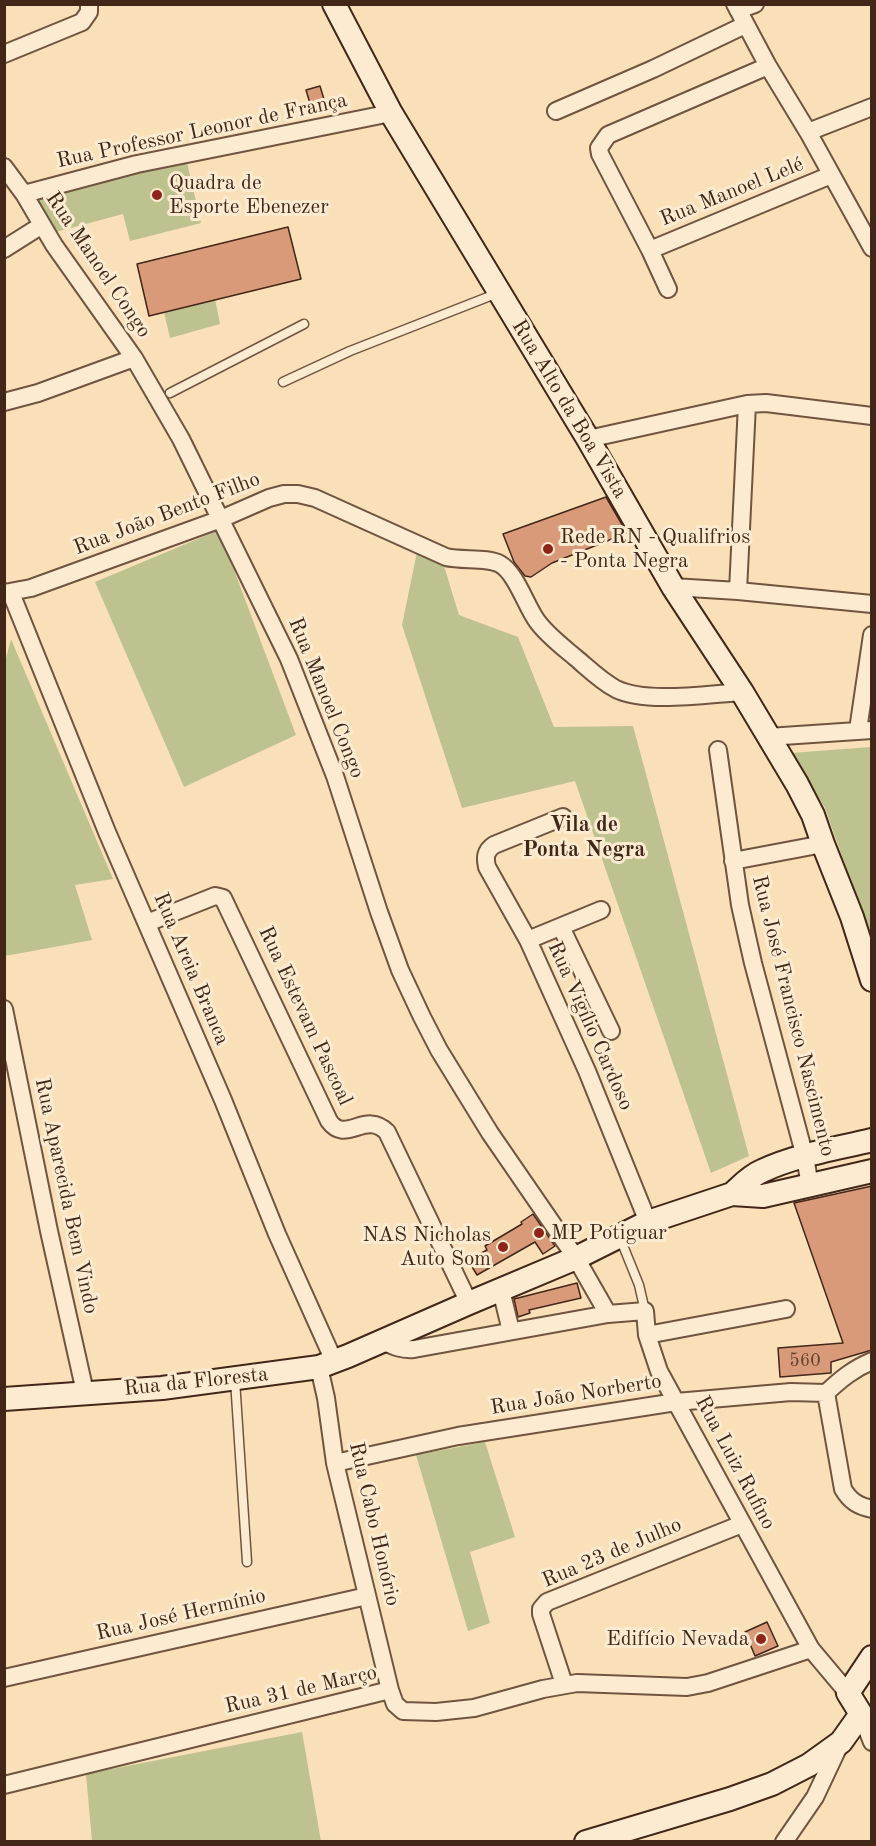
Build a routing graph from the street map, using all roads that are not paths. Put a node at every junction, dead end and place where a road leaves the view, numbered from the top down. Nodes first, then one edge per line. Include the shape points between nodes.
1 (89, 4) edge
2 (334, 4) edge
3 (755, 4) edge
4 (736, 7) edge
5 (745, 25) junction
6 (4, 54) edge
7 (768, 66) junction
8 (872, 107) edge
9 (556, 111) dead end
10 (391, 112) junction
11 (808, 132) junction
12 (4, 167) edge
13 (831, 175) junction
14 (24, 194) junction
15 (42, 225) junction
16 (872, 248) edge
17 (4, 249) edge
18 (650, 250) junction
19 (668, 289) dead end
20 (500, 292) junction
21 (304, 324) dead end
22 (134, 358) junction
23 (283, 382) dead end
24 (165, 396) junction
25 (4, 402) edge
26 (747, 404) junction
27 (872, 416) edge
28 (588, 439) junction
29 (221, 519) junction
30 (673, 587) junction
31 (738, 591) junction
32 (8, 593) edge
33 (872, 604) edge
34 (872, 635) edge
35 (742, 693) junction
36 (865, 730) edge
37 (768, 737) junction
38 (717, 750) dead end
39 (563, 817) dead end
40 (823, 843) junction
41 (733, 861) junction
42 (601, 910) dead end
43 (147, 923) junction
44 (561, 927) junction
45 (528, 940) junction
46 (872, 980) edge
47 (4, 1009) edge
48 (611, 1031) dead end
49 (872, 1140) edge
50 (804, 1157) junction
51 (872, 1171) edge
52 (810, 1186) junction
53 (732, 1194) junction
54 (648, 1222) junction
55 (619, 1236) junction
56 (576, 1258) junction
57 (501, 1290) junction
58 (469, 1303) junction
59 (786, 1309) dead end
60 (645, 1311) junction
61 (608, 1314) junction
62 (511, 1331) junction
63 (646, 1335) junction
64 (382, 1341) junction
65 (872, 1361) edge
66 (326, 1364) junction
67 (235, 1379) junction
68 (85, 1392) junction
69 (826, 1393) junction
70 (4, 1399) edge
71 (676, 1402) junction
72 (335, 1463) junction
73 (872, 1509) edge
74 (742, 1524) junction
75 (247, 1562) dead end
76 (368, 1596) junction
77 (811, 1649) junction
78 (872, 1657) edge
79 (4, 1678) edge
80 (564, 1684) junction
81 (390, 1690) junction
82 (848, 1693) junction
83 (861, 1714) junction
84 (841, 1742) junction
85 (872, 1742) edge
86 (4, 1785) edge
87 (586, 1842) edge
88 (784, 1842) edge

1 - 6 street via 82,22
2 - 10 street, Rua Alto da Boa Vista
3 - 4 street
4 - 5 street
5 - 7 street
5 - 9 street
7 - 11 street
7 - 18 street via 608,135 599,148
8 - 11 street
10 - 14 street, Rua Professor Leonor de França via 137,164
10 - 20 street, Rua Alto da Boa Vista
11 - 13 street
12 - 14 street, Rua Manoel Congo
13 - 16 street
13 - 18 street, Rua Manoel Lelé
14 - 15 street, Rua Manoel Congo
15 - 17 street
15 - 22 street, Rua Manoel Congo
18 - 19 street
20 - 23 lane
20 - 28 street, Rua Alto da Boa Vista
21 - 24 lane
22 - 24 street, Rua Manoel Congo
22 - 25 street
24 - 29 street, Rua Manoel Congo via 181,439
26 - 27 street
26 - 28 street
26 - 31 street
28 - 30 street, Rua Alto da Boa Vista
29 - 32 street, Rua João Bento Filho
29 - 35 street, Rua João Bento Filho via 284,494 315,498 446,557 493,561 503,566 546,632 617,690 652,698
29 - 56 street, Rua Manoel Congo via 289,659 335,776 400,970 422,1017 490,1133
30 - 31 street
30 - 35 street, Rua Alto da Boa Vista
31 - 33 street
32 - 43 street, Rua Areia Branca
34 - 36 street
35 - 37 street, Rua Alto da Boa Vista
36 - 37 street
37 - 40 street, Rua Alto da Boa Vista via 797,784
38 - 41 street, Rua José Francisco Nascimento
39 - 45 street, Rua Vigílio Cardoso via 494,845 485,859
40 - 41 street
40 - 46 street, Rua Alto da Boa Vista
41 - 50 street, Rua José Francisco Nascimento via 753,963
42 - 44 street
43 - 58 street, Rua Estevam Pascoal via 215,896 226,902 329,1121 343,1131 372,1123 387,1132
43 - 66 street, Rua Areia Branca via 277,1234
44 - 45 street
44 - 48 street
45 - 54 street, Rua Vigílio Cardoso
47 - 68 street, Rua Aparecida Bem Vindo
49 - 50 street, Rua da Floresta
50 - 52 street, Rua José Francisco Nascimento
50 - 53 street, Rua da Floresta via 761,1171
51 - 52 street, Rua da Floresta
52 - 53 street, Rua da Floresta via 764,1196
53 - 54 street, Rua da Floresta
54 - 55 street, Rua da Floresta
55 - 56 street, Rua da Floresta
55 - 60 lane, Rua Luiz Rufino
56 - 57 street, Rua da Floresta
56 - 61 street, Rua Manoel Congo
57 - 58 street, Rua da Floresta
57 - 62 street
58 - 64 street, Rua da Floresta
59 - 63 street
60 - 61 street
60 - 63 street, Rua Luiz Rufino
61 - 62 street
62 - 64 street via 405,1350
63 - 71 street, Rua Luiz Rufino
64 - 66 street, Rua da Floresta
65 - 69 street via 854,1369
66 - 67 street, Rua da Floresta
66 - 72 street, Rua Cabo Honório via 326,1398
67 - 68 street, Rua da Floresta
67 - 75 lane
68 - 70 street, Rua da Floresta
69 - 71 street, Rua João Norberto via 791,1392
69 - 73 street via 843,1489 855,1504
71 - 72 street, Rua João Norberto via 458,1436
71 - 74 street, Rua Luiz Rufino
72 - 76 street, Rua Cabo Honório
74 - 77 street, Rua Luiz Rufino
74 - 80 street, Rua 23 de Julho via 543,1605 541,1614
76 - 79 street, Rua José Hermínio
76 - 81 street, Rua Cabo Honório
77 - 80 street, Rua 31 de Março via 687,1687
77 - 82 street, Rua Luiz Rufino
78 - 82 street
80 - 81 street, Rua 31 de Março via 474,1708 436,1712 403,1711 395,1704
81 - 86 street, Rua 31 de Março
82 - 83 street
83 - 84 street
83 - 85 street
84 - 87 street via 809,1765 772,1784
84 - 88 street via 815,1797

